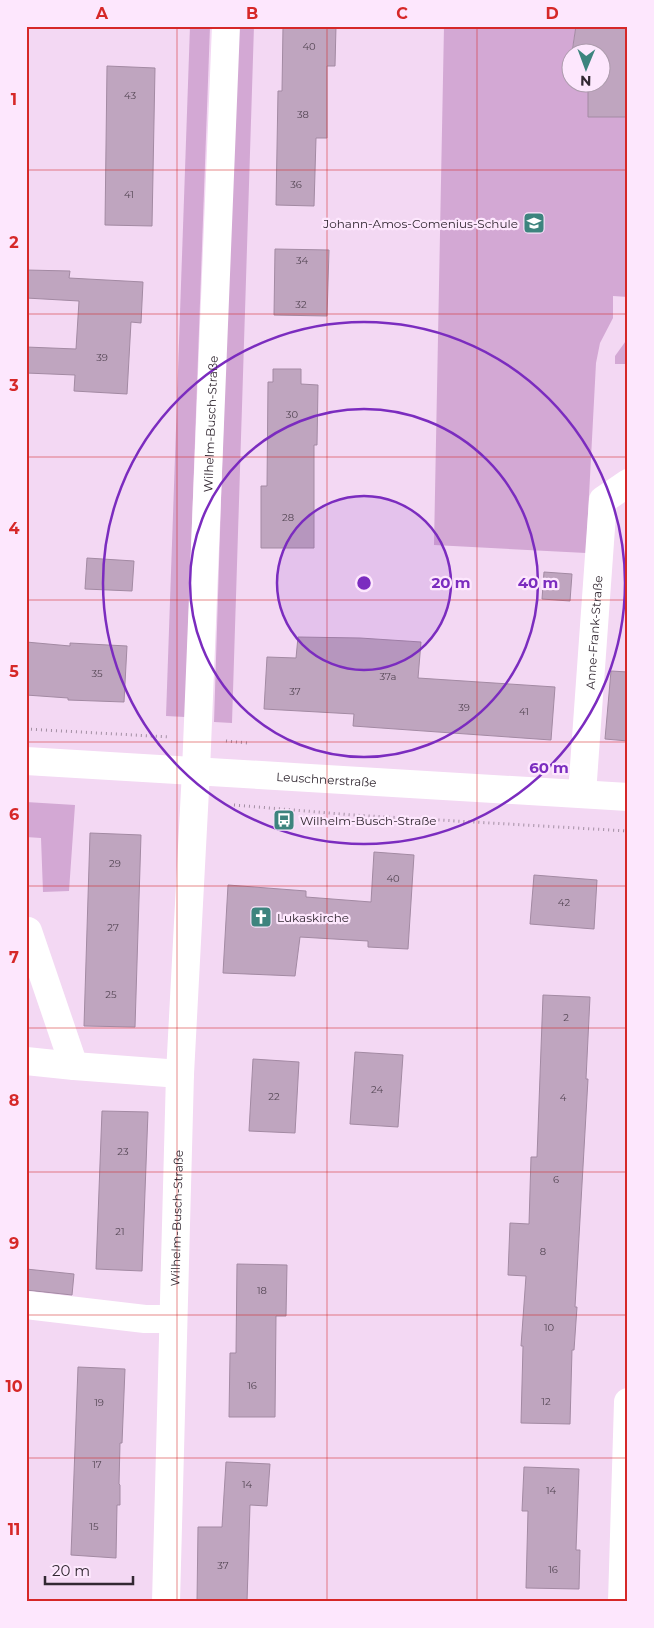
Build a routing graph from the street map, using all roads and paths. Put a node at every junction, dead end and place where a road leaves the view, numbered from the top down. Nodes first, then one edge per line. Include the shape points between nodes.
1 (226, 26) edge
2 (628, 483) edge
3 (26, 729) edge
4 (197, 738) junction
5 (26, 761) edge
6 (196, 771) junction
7 (582, 794) junction
8 (628, 797) edge
9 (194, 802) junction
10 (628, 831) edge
11 (28, 931) dead end
12 (26, 1061) edge
13 (74, 1066) junction
14 (180, 1074) junction
15 (26, 1305) edge
16 (173, 1319) junction
17 (628, 1402) edge
18 (166, 1602) edge
19 (622, 1602) edge

1 - 4 street, Wilhelm-Busch-Straße
2 - 7 street, Anne-Frank-Straße via 602,500
3 - 4 path
4 - 6 street, Wilhelm-Busch-Straße
5 - 6 street, Leuschnerstraße
6 - 7 street, Leuschnerstraße
6 - 9 street, Wilhelm-Busch-Straße
7 - 8 street, Leuschnerstraße
9 - 10 path
9 - 14 street, Wilhelm-Busch-Straße
11 - 13 street
12 - 13 street
13 - 14 street
14 - 16 street, Wilhelm-Busch-Straße
15 - 16 street via 145,1319
16 - 18 street, Wilhelm-Busch-Straße
17 - 19 street

